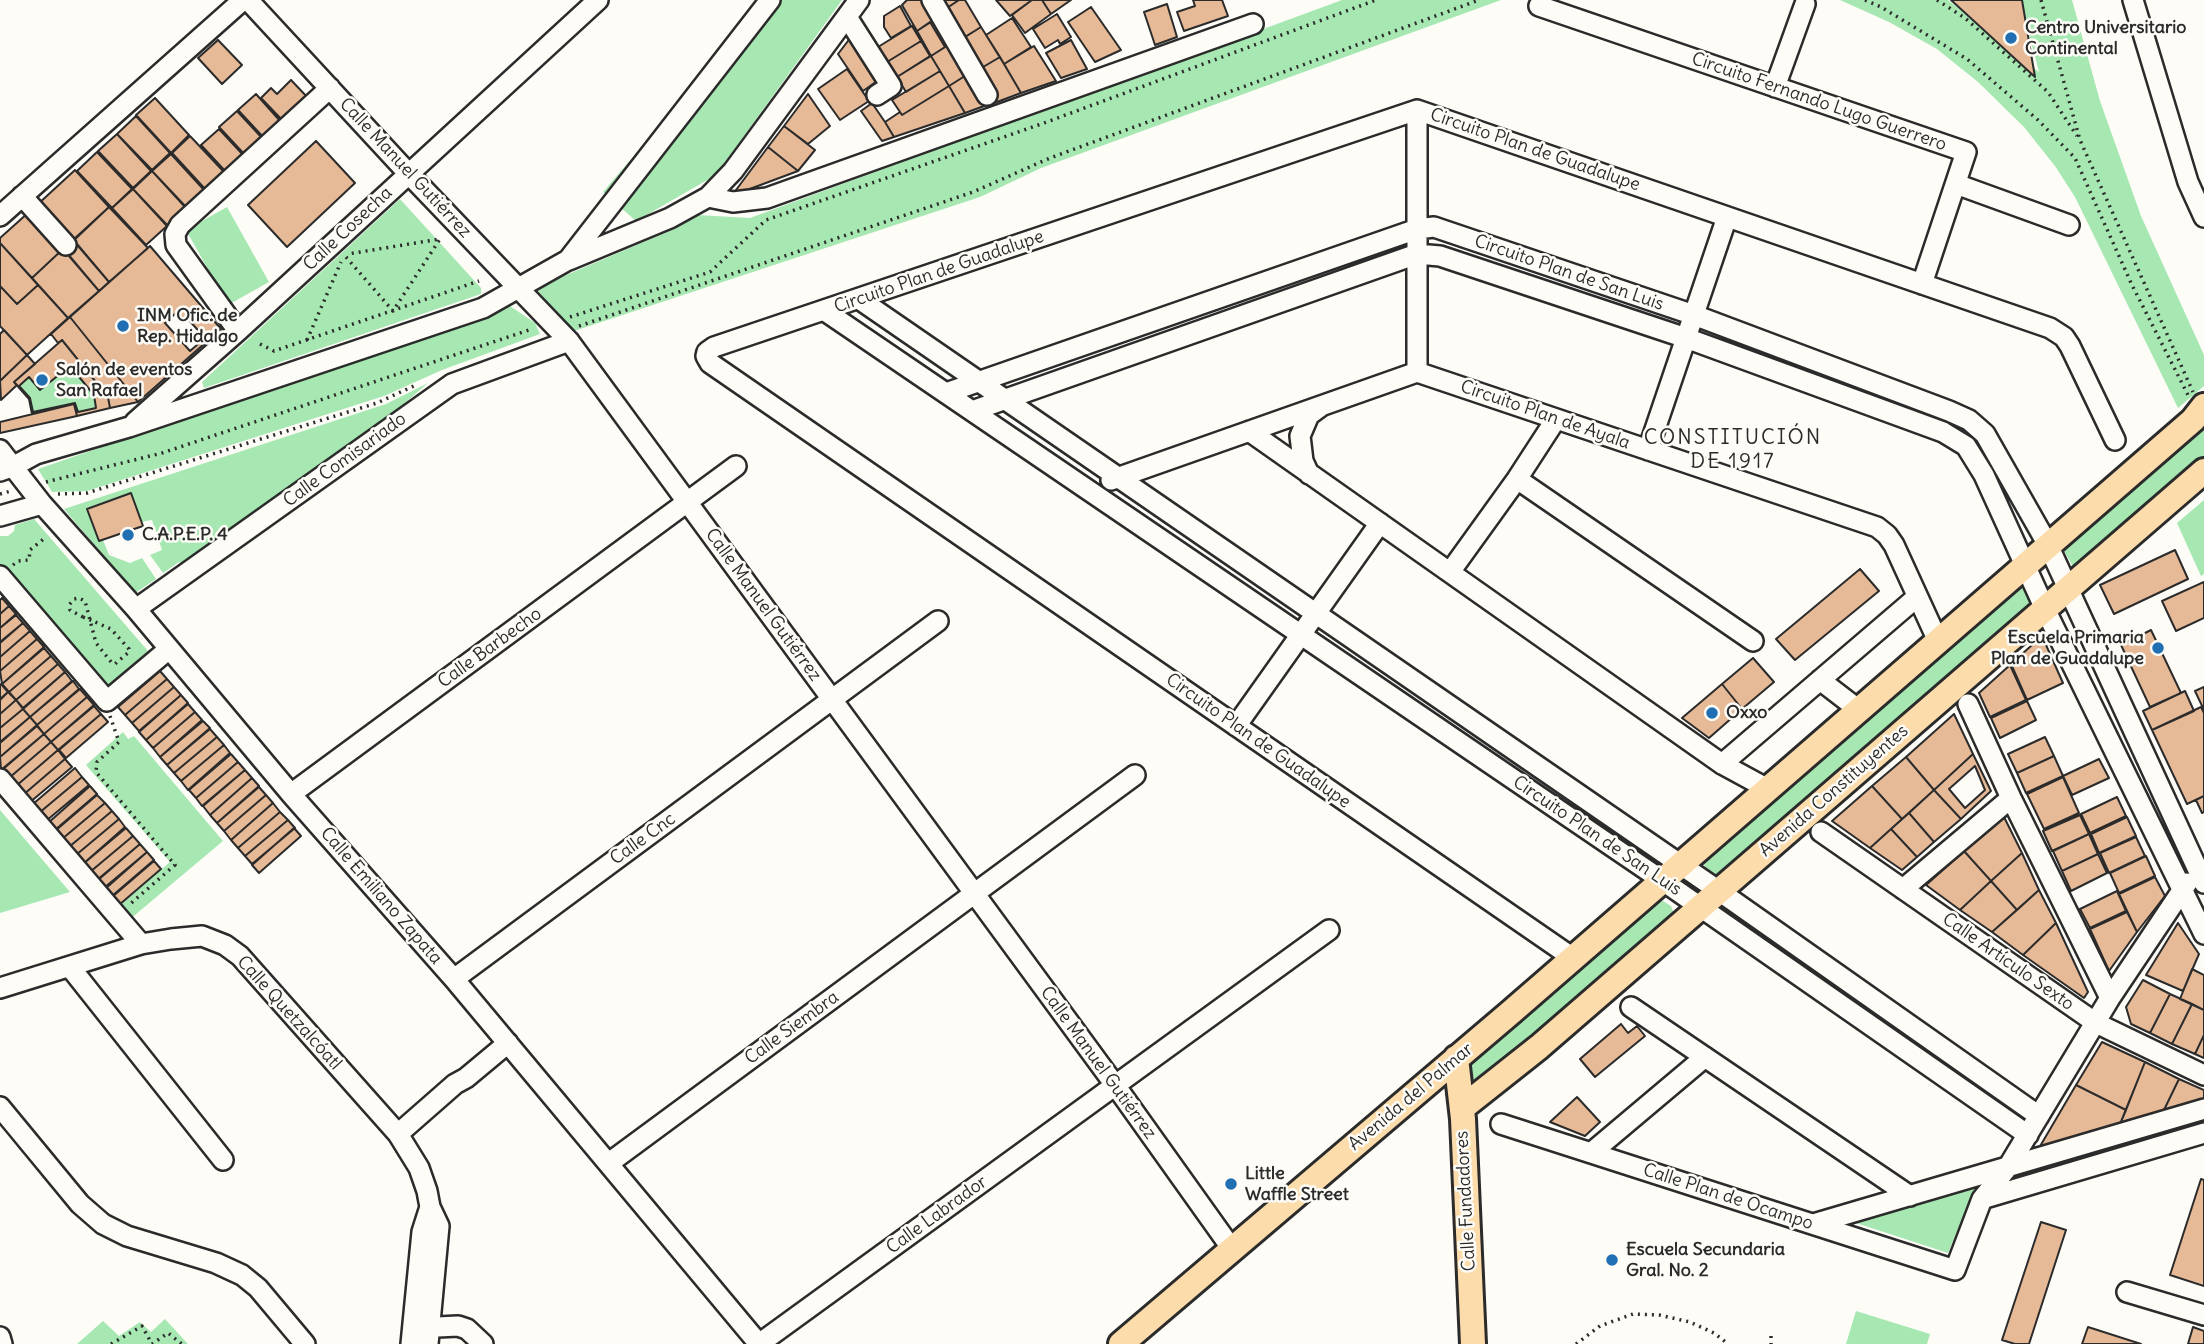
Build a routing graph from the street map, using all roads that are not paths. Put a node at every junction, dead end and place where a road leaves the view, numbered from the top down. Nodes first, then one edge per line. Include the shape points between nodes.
1 (246, 0) edge
2 (597, 0) edge
3 (770, 0) edge
4 (859, 0) edge
5 (932, 0) edge
6 (2133, 0) edge
7 (1805, 4) dead end
8 (1539, 6) dead end
9 (847, 17) junction
10 (1253, 24) dead end
11 (1775, 87) junction
12 (330, 88) junction
13 (877, 95) dead end
14 (986, 95) dead end
15 (1417, 110) junction
16 (408, 173) junction
17 (1956, 184) junction
18 (22, 196) junction
19 (708, 197) junction
20 (0, 216) edge
21 (1727, 216) junction
22 (2204, 216) edge
23 (2068, 225) dead end
24 (1417, 229) junction
25 (65, 245) dead end
26 (1417, 254) junction
27 (568, 260) junction
28 (1922, 284) junction
29 (518, 288) junction
30 (859, 299) junction
31 (825, 311) junction
32 (1694, 315) junction
33 (238, 331) junction
34 (561, 332) junction
35 (1686, 338) junction
36 (1417, 372) junction
37 (980, 383) junction
38 (946, 393) junction
39 (1004, 400) junction
40 (1322, 405) junction
41 (2201, 409) edge
42 (972, 411) junction
43 (1556, 419) junction
44 (129, 427) junction
45 (1249, 431) junction
46 (2115, 440) dead end
47 (0, 450) edge
48 (1648, 450) junction
49 (2001, 464) junction
50 (736, 466) dead end
51 (7, 469) edge
52 (2204, 471) edge
53 (1310, 474) junction
54 (1984, 475) junction
55 (1118, 477) junction
56 (1517, 479) junction
57 (1086, 489) junction
58 (35, 495) junction
59 (688, 502) junction
60 (0, 516) edge
61 (1380, 523) junction
62 (2049, 545) junction
63 (2025, 566) junction
64 (1450, 572) junction
65 (3, 573) edge
66 (2068, 589) junction
67 (1917, 597) junction
68 (136, 609) junction
69 (2045, 609) junction
70 (1315, 615) junction
71 (938, 621) dead end
72 (1301, 635) junction
73 (1753, 640) dead end
74 (1938, 641) junction
75 (169, 649) junction
76 (1820, 680) junction
77 (832, 700) junction
78 (1968, 704) dead end
79 (1859, 709) junction
80 (1236, 726) junction
81 (1722, 764) junction
82 (1135, 775) dead end
83 (0, 779) edge
84 (1768, 789) junction
85 (291, 794) junction
86 (2011, 798) junction
87 (1821, 832) dead end
88 (1671, 873) junction
89 (2200, 876) edge
90 (1903, 889) junction
91 (2182, 891) junction
92 (975, 894) junction
93 (1709, 899) junction
94 (1329, 930) dead end
95 (2204, 934) edge
96 (141, 944) junction
97 (1573, 958) junction
98 (70, 967) junction
99 (454, 979) junction
100 (0, 988) edge
101 (2110, 998) junction
102 (1631, 1007) dead end
103 (2096, 1023) junction
104 (508, 1043) junction
105 (1705, 1057) junction
106 (1456, 1058) junction
107 (2204, 1075) edge
108 (1115, 1085) junction
109 (0, 1107) edge
110 (1462, 1108) junction
111 (2204, 1109) edge
112 (2039, 1116) junction
113 (1501, 1124) dead end
114 (2204, 1133) edge
115 (398, 1134) junction
116 (2028, 1135) junction
117 (1591, 1153) junction
118 (223, 1160) dead end
119 (609, 1163) junction
120 (2008, 1167) junction
121 (1910, 1196) junction
122 (1982, 1199) junction
123 (1814, 1224) junction
124 (1232, 1249) junction
125 (2127, 1292) dead end
126 (2204, 1315) edge
127 (0, 1336) edge
128 (420, 1336) edge
129 (2, 1344) edge
130 (305, 1344) edge
131 (483, 1344) edge
132 (759, 1344) edge
133 (1121, 1344) edge
134 (1473, 1344) edge

1 - 12 street, Calle Manuel Gutiérrez
1 - 18 street
2 - 16 street, Calle Cosecha
3 - 27 street
4 - 9 street
5 - 14 street
6 - 22 street via 2188,181
7 - 11 street
8 - 11 street, Circuito Fernando Lugo Guerrero
9 - 13 street via 891,86
9 - 19 street via 733,171
10 - 19 street via 767,198 733,202
11 - 17 street, Circuito Fernando Lugo Guerrero via 1966,152
12 - 16 street, Calle Manuel Gutiérrez
12 - 33 street via 174,234 176,244
15 - 21 street, Circuito Plan de Guadalupe
15 - 24 street
15 - 30 street, Circuito Plan de Guadalupe
16 - 29 street, Calle Manuel Gutiérrez
16 - 33 street, Calle Cosecha
17 - 23 street
17 - 28 street, Circuito Fernando Lugo Guerrero
18 - 20 street
18 - 25 street
19 - 27 street via 670,218
21 - 28 street, Circuito Plan de Guadalupe
21 - 32 street
24 - 26 street
24 - 32 street, Circuito Plan de San Luis via 1434,227
24 - 37 street, Circuito Plan de San Luis
26 - 35 street, Circuito Plan de San Luis via 1440,256
26 - 36 street
26 - 39 street, Circuito Plan de San Luis
27 - 29 street
28 - 46 street, Circuito Plan de Guadalupe via 2050,328 2064,337
29 - 34 street, Calle Manuel Gutiérrez
29 - 44 street via 483,308
30 - 31 street, Circuito Plan de Guadalupe
30 - 37 street, Circuito Plan de San Luis
31 - 38 street, Circuito Plan de San Luis
31 - 80 street, Circuito Plan de Guadalupe via 714,348 707,352 707,359
32 - 35 street
32 - 49 street, Circuito Plan de San Luis via 1959,415 1984,434
33 - 44 street, Calle Cosecha
34 - 59 street, Calle Manuel Gutiérrez
34 - 68 street, Calle Comisariado via 452,384
35 - 48 street
35 - 54 street, Circuito Plan de San Luis via 1943,432 1966,446
36 - 40 street
36 - 43 street, Circuito Plan de Ayala
37 - 38 street, Circuito Plan de San Luis
37 - 39 street, Circuito Plan de San Luis
38 - 42 street, Circuito Plan de San Luis
39 - 42 street, Circuito Plan de San Luis
39 - 55 street, Circuito Plan de San Luis
40 - 45 street
40 - 53 street via 1309,415 1300,436
41 - 62 main road
42 - 57 street, Circuito Plan de San Luis
43 - 48 street, Circuito Plan de Ayala
43 - 56 street
44 - 51 street via 36,454
45 - 53 street
45 - 55 street
47 - 51 street, Calle Emiliano Zapata
48 - 67 street, Circuito Plan de Ayala via 1877,527 1894,545
49 - 54 street
49 - 62 street, Circuito Plan de San Luis
50 - 59 street, Calle Barbecho
51 - 58 street, Calle Emiliano Zapata
52 - 66 main road, Avenida Constituyentes
53 - 61 street
54 - 63 street, Circuito Plan de San Luis
55 - 57 street
55 - 70 street, Circuito Plan de San Luis
56 - 64 street
56 - 73 street
57 - 72 street, Circuito Plan de San Luis
58 - 60 street
58 - 68 street, Calle Emiliano Zapata
59 - 77 street, Calle Manuel Gutiérrez
59 - 85 street, Calle Barbecho
61 - 64 street
61 - 70 street
62 - 63 main road
62 - 66 street, Circuito Plan de San Luis
63 - 69 street, Circuito Plan de San Luis
63 - 74 main road
64 - 81 street
65 - 75 street via 107,701
66 - 69 main road, Avenida Constituyentes
66 - 89 street, Circuito Plan de San Luis
67 - 74 street, Circuito Plan de Ayala
67 - 76 street
68 - 75 street, Calle Emiliano Zapata
69 - 91 street, Circuito Plan de San Luis
69 - 93 main road, Avenida Constituyentes
70 - 72 street
70 - 88 street, Circuito Plan de San Luis
71 - 77 street, Calle Cnc
72 - 80 street
72 - 88 street, Circuito Plan de San Luis
74 - 79 main road
75 - 85 street, Calle Emiliano Zapata
76 - 79 street
76 - 81 street
77 - 92 street, Calle Manuel Gutiérrez
77 - 99 street, Calle Cnc
78 - 86 street
79 - 84 main road
80 - 97 street, Circuito Plan de Guadalupe
81 - 84 street
82 - 92 street, Calle Siembra
83 - 96 street
84 - 88 main road
85 - 99 street, Calle Emiliano Zapata
86 - 90 street
86 - 101 street
87 - 90 street, Calle Artículo Sexto
88 - 93 street, Circuito Plan de San Luis
88 - 97 main road
89 - 91 street
90 - 103 street, Calle Artículo Sexto
91 - 95 street, Circuito Plan de San Luis
91 - 101 street
92 - 108 street, Calle Manuel Gutiérrez
92 - 119 street, Calle Siembra
93 - 110 main road, Avenida Constituyentes
93 - 112 street
93 - 116 street
94 - 108 street, Calle Labrador
96 - 98 street, Calle Quetzalcóatl
96 - 115 street, Calle Quetzalcóatl via 202,936 225,945
97 - 106 main road, Avenida del Palmar
98 - 100 street, Calle Quetzalcóatl
98 - 118 street
99 - 104 street, Calle Emiliano Zapata
101 - 103 street
102 - 105 street
103 - 107 street, Calle Artículo Sexto
103 - 112 street
104 - 115 street
104 - 119 street, Calle Emiliano Zapata
105 - 117 street
105 - 121 street
106 - 110 main road, Calle Fundadores
106 - 124 main road, Avenida del Palmar
108 - 124 street, Calle Manuel Gutiérrez
108 - 132 street, Calle Labrador
109 - 130 street via 80,1204 103,1224 242,1275
110 - 134 main road, Calle Fundadores
111 - 120 street
112 - 116 street
113 - 117 street, Calle Plan de Ocampo
114 - 122 street
115 - 128 street, Calle Quetzalcóatl via 419,1168 439,1226
116 - 120 street
117 - 123 street, Calle Plan de Ocampo
119 - 132 street, Calle Emiliano Zapata
120 - 121 street
120 - 122 street
121 - 123 street
122 - 123 street, Calle Plan de Ocampo via 1955,1270
124 - 133 main road, Avenida del Palmar
125 - 126 street
127 - 129 street
128 - 131 street via 458,1326

